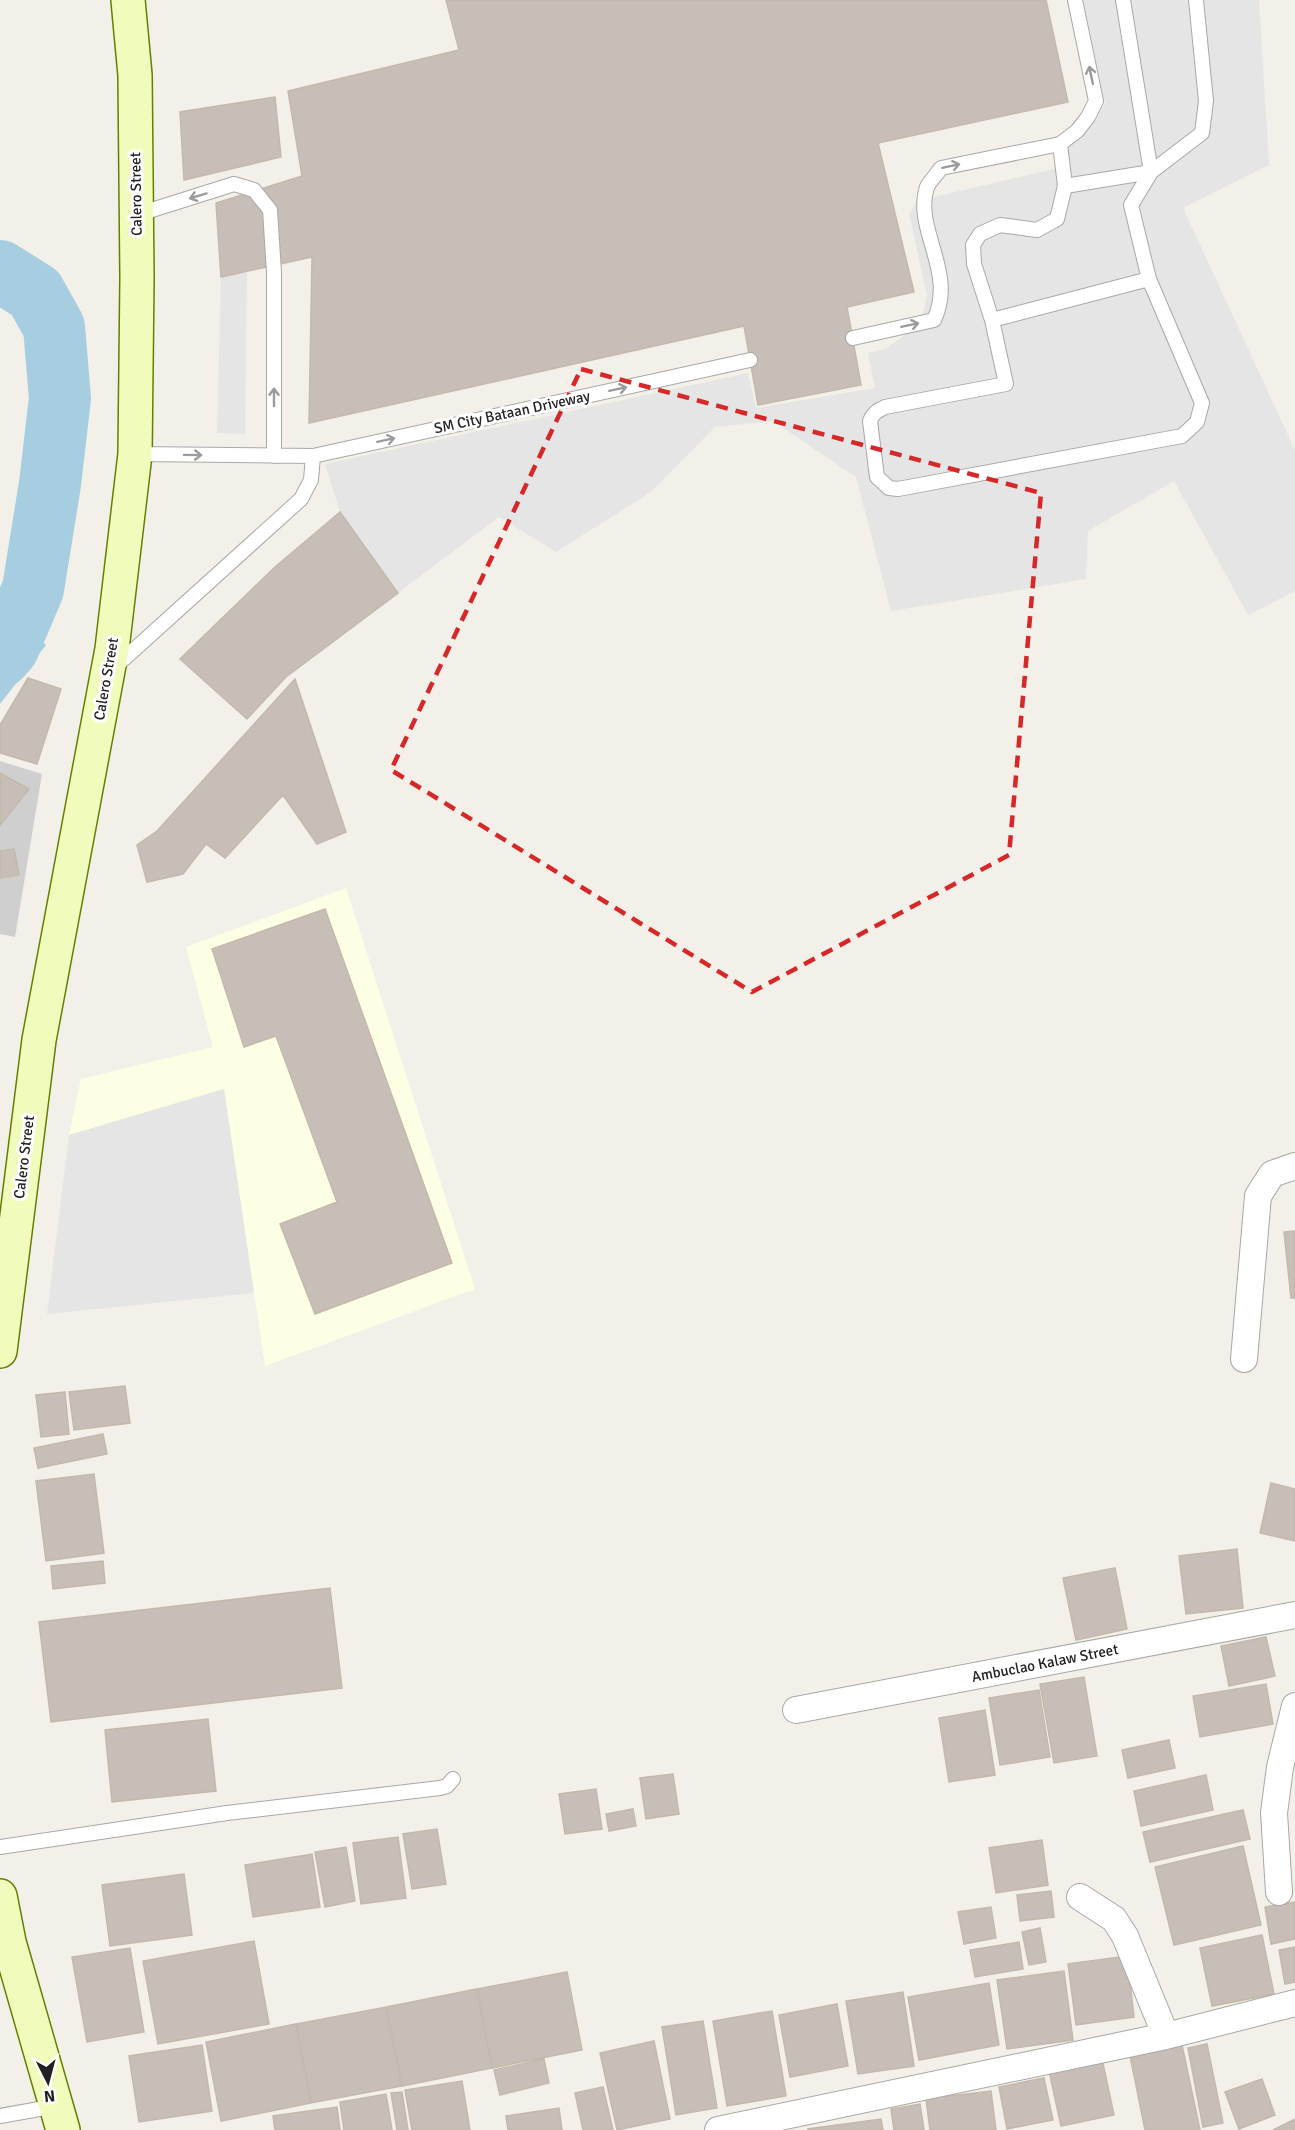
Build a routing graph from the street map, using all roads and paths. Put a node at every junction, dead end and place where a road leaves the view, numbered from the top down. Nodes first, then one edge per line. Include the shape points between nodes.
1 (128, 0) edge
2 (1075, 0) edge
3 (1123, 0) edge
4 (1196, 0) edge
5 (1060, 144) junction
6 (1151, 172) junction
7 (1065, 186) junction
8 (136, 215) junction
9 (1149, 279) junction
10 (992, 320) junction
11 (853, 338) dead end
12 (750, 360) dead end
13 (135, 454) junction
14 (274, 456) junction
15 (314, 456) junction
16 (108, 672) junction
17 (1295, 1166) edge
18 (0, 1351) edge
19 (1244, 1359) dead end
20 (1295, 1615) edge
21 (1295, 1706) edge
22 (796, 1710) dead end
23 (1288, 1768) edge
24 (453, 1779) dead end
25 (0, 1847) edge
26 (1279, 1892) dead end
27 (0, 1896) edge
28 (1080, 1898) dead end
29 (4, 1943) edge
30 (1295, 2003) edge
31 (1166, 2036) junction
32 (0, 2116) edge
33 (60, 2118) edge
34 (718, 2130) edge

1 - 8 main road, Calero Street via 135,75
5 -> 2 lane via 1077,131 1096,101
3 - 6 lane
4 - 6 lane via 1206,101 1202,134
5 - 7 lane
11 -> 5 lane via 934,320 941,306 942,285 925,211 928,187 941,168
6 - 7 lane
6 - 9 lane via 1131,205
7 - 10 lane via 1057,219 1046,227 1037,230 1000,225 980,234 973,245 974,264
8 - 13 main road, Calero Street
14 -> 8 lane via 270,210 254,190 234,184
9 - 10 lane
9 - 10 lane via 1202,403 1197,422 1182,436 889,488 876,477 872,415 885,407 1006,384
15 -> 12 lane, SM City Bataan Driveway
13 -> 14 lane, SM City Bataan Driveway
13 - 16 main road, Calero Street
14 - 15 lane, SM City Bataan Driveway
15 - 16 lane via 311,480 301,499
16 - 18 main road, Calero Street via 39,1040
17 - 19 street via 1272,1174 1258,1196
20 - 22 street, Ambuclao Kalaw Street
21 - 23 street
23 - 26 street via 1274,1813
24 - 25 lane via 440,1788 227,1813
27 - 29 main road
28 - 31 street via 1114,1919 1125,1936
29 - 33 main road
30 - 31 street
31 - 34 street
32 - 33 lane

